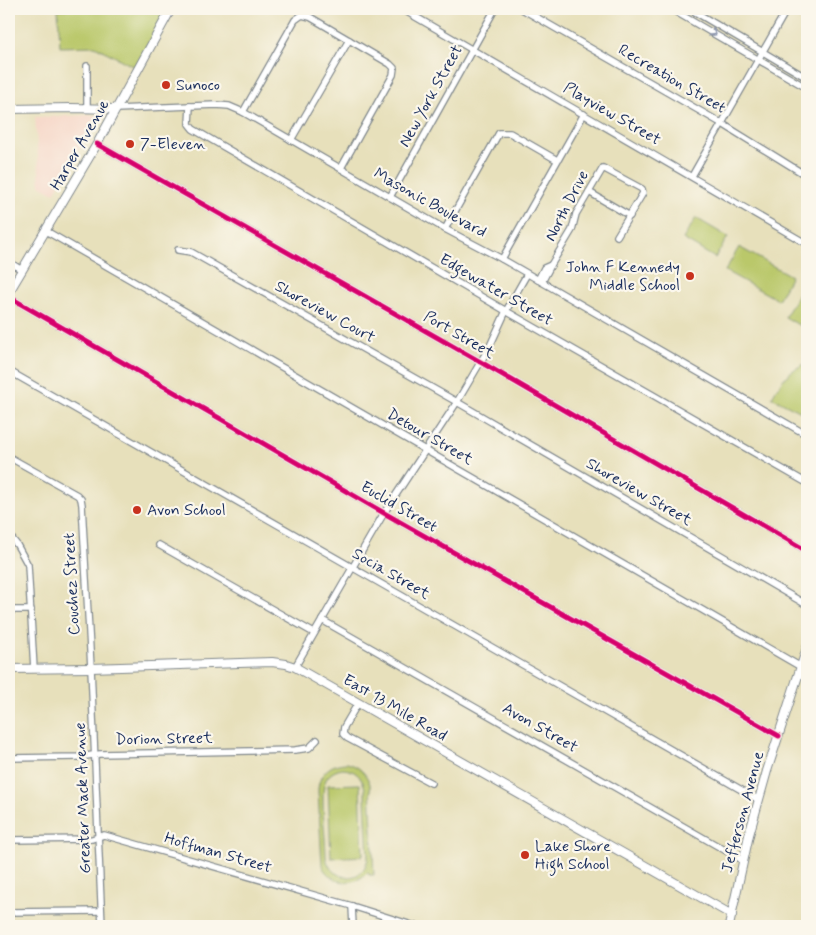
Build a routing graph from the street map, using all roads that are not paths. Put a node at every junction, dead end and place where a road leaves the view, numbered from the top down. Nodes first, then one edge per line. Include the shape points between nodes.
1 (171, 9) edge
2 (402, 9) edge
3 (495, 9) edge
4 (522, 9) edge
5 (671, 9) edge
6 (690, 9) edge
7 (787, 9) edge
8 (349, 40) junction
9 (472, 50) junction
10 (763, 51) junction
11 (758, 59) junction
12 (87, 66) dead end
13 (807, 78) edge
14 (807, 88) edge
15 (190, 106) junction
16 (87, 108) junction
17 (9, 109) edge
18 (116, 109) junction
19 (243, 112) junction
20 (584, 114) junction
21 (721, 123) junction
22 (291, 140) junction
23 (97, 144) junction
24 (557, 160) junction
25 (341, 168) junction
26 (692, 176) junction
27 (807, 176) edge
28 (589, 192) junction
29 (390, 197) junction
30 (630, 216) junction
31 (445, 229) junction
32 (46, 231) junction
33 (617, 236) dead end
34 (807, 244) edge
35 (178, 250) dead end
36 (502, 259) junction
37 (9, 262) edge
38 (22, 270) junction
39 (527, 274) junction
40 (540, 281) junction
41 (9, 292) edge
42 (9, 297) edge
43 (506, 312) junction
44 (480, 362) junction
45 (9, 371) edge
46 (457, 402) junction
47 (807, 435) edge
48 (426, 451) junction
49 (9, 457) edge
50 (807, 483) edge
51 (384, 513) junction
52 (9, 535) edge
53 (159, 545) dead end
54 (807, 551) edge
55 (352, 567) junction
56 (807, 605) edge
57 (9, 610) edge
58 (31, 610) junction
59 (322, 620) junction
60 (314, 634) junction
61 (807, 648) edge
62 (295, 667) junction
63 (801, 667) junction
64 (91, 668) junction
65 (9, 669) edge
66 (34, 669) junction
67 (358, 703) junction
68 (779, 736) junction
69 (317, 740) dead end
70 (95, 756) junction
71 (9, 758) edge
72 (431, 783) dead end
73 (759, 800) junction
74 (98, 837) junction
75 (9, 840) edge
76 (744, 861) junction
77 (352, 906) junction
78 (101, 911) junction
79 (9, 912) edge
80 (732, 915) junction
81 (102, 926) edge
82 (353, 926) edge
83 (415, 926) edge
84 (729, 926) edge

1 - 18 main road, Harper Avenue
2 - 9 street, Playview Street
3 - 9 street, New York Street
4 - 21 street, Recreation Street
5 -> 11 street
6 - 10 street
7 - 10 street
8 - 19 street via 310,17 298,17
8 - 22 street
8 - 25 street via 390,64 394,72
9 - 20 street, Playview Street
9 - 29 street, New York Street
10 - 11 street
10 - 13 street
11 - 14 street
11 - 21 street
12 - 16 street
15 - 18 street, Masonic Boulevard
15 - 19 street, Masonic Boulevard via 224,105
15 - 43 street, Edgewater Street via 190,124 194,129
16 - 17 main road, Masonic Boulevard
16 - 18 main road, Masonic Boulevard
18 - 23 main road, Harper Avenue
19 - 22 street, Masonic Boulevard
20 - 24 street
20 - 26 street, Playview Street
21 - 26 street
21 - 27 street, Recreation Street
22 - 25 street, Masonic Boulevard
23 - 32 main road, Harper Avenue
23 - 44 street, Port Street
24 - 31 street via 510,133 499,132
24 - 36 street
25 - 29 street, Masonic Boulevard
26 - 34 street, Playview Street
28 - 30 street
28 - 30 street, North Drive via 603,168 642,189 643,193
28 - 40 street, North Drive via 576,214 572,230
29 - 31 street, Masonic Boulevard
30 - 33 street, North Drive
31 - 36 street, Masonic Boulevard
32 - 38 main road, Harper Avenue
32 - 48 street, Detour Street
35 - 46 street, Shoreview Court via 191,252
36 - 39 street, Masonic Boulevard
37 - 38 street
38 - 41 main road, Harper Avenue
39 - 40 street, Masonic Boulevard
39 - 43 street
40 - 47 street, Masonic Boulevard
42 - 51 street, Euclid Street
43 - 44 street
43 - 50 street, Edgewater Street
44 - 46 street
44 - 54 street, Port Street
45 - 55 street, Socia Street
46 - 48 street
46 - 56 street, Shoreview Street
48 - 51 street
48 - 63 street, Detour Street
49 - 64 street, Couchez Street via 81,499
51 - 55 street
51 - 68 street, Euclid Street
52 - 58 street via 18,544 28,565
53 - 60 street
55 - 59 street
55 - 73 street, Socia Street
57 - 58 street
58 - 66 street
59 - 60 street
59 - 76 street, Avon Street
60 - 62 street
61 - 63 main road, Jefferson Avenue
62 - 64 main road, East 13 Mile Road via 272,662
62 - 67 main road, East 13 Mile Road
63 - 68 main road, Jefferson Avenue
64 - 66 main road, East 13 Mile Road
64 - 70 street, Greater Mack Avenue
65 - 66 main road, East 13 Mile Road
67 - 72 street via 343,734
67 - 80 main road, East 13 Mile Road
68 - 73 main road, Jefferson Avenue
69 - 70 street, Dorion Street via 309,748 295,750
70 - 71 street, Dorion Street
70 - 74 street, Greater Mack Avenue
73 - 76 main road, Jefferson Avenue
74 - 75 street, Hoffman Street
74 - 77 street, Hoffman Street via 104,835
74 - 78 street, Greater Mack Avenue
76 - 80 main road, Jefferson Avenue
77 - 82 street
77 - 83 street, Hoffman Street
78 - 79 street
78 - 81 street, Greater Mack Avenue
80 - 84 main road, Jefferson Avenue

